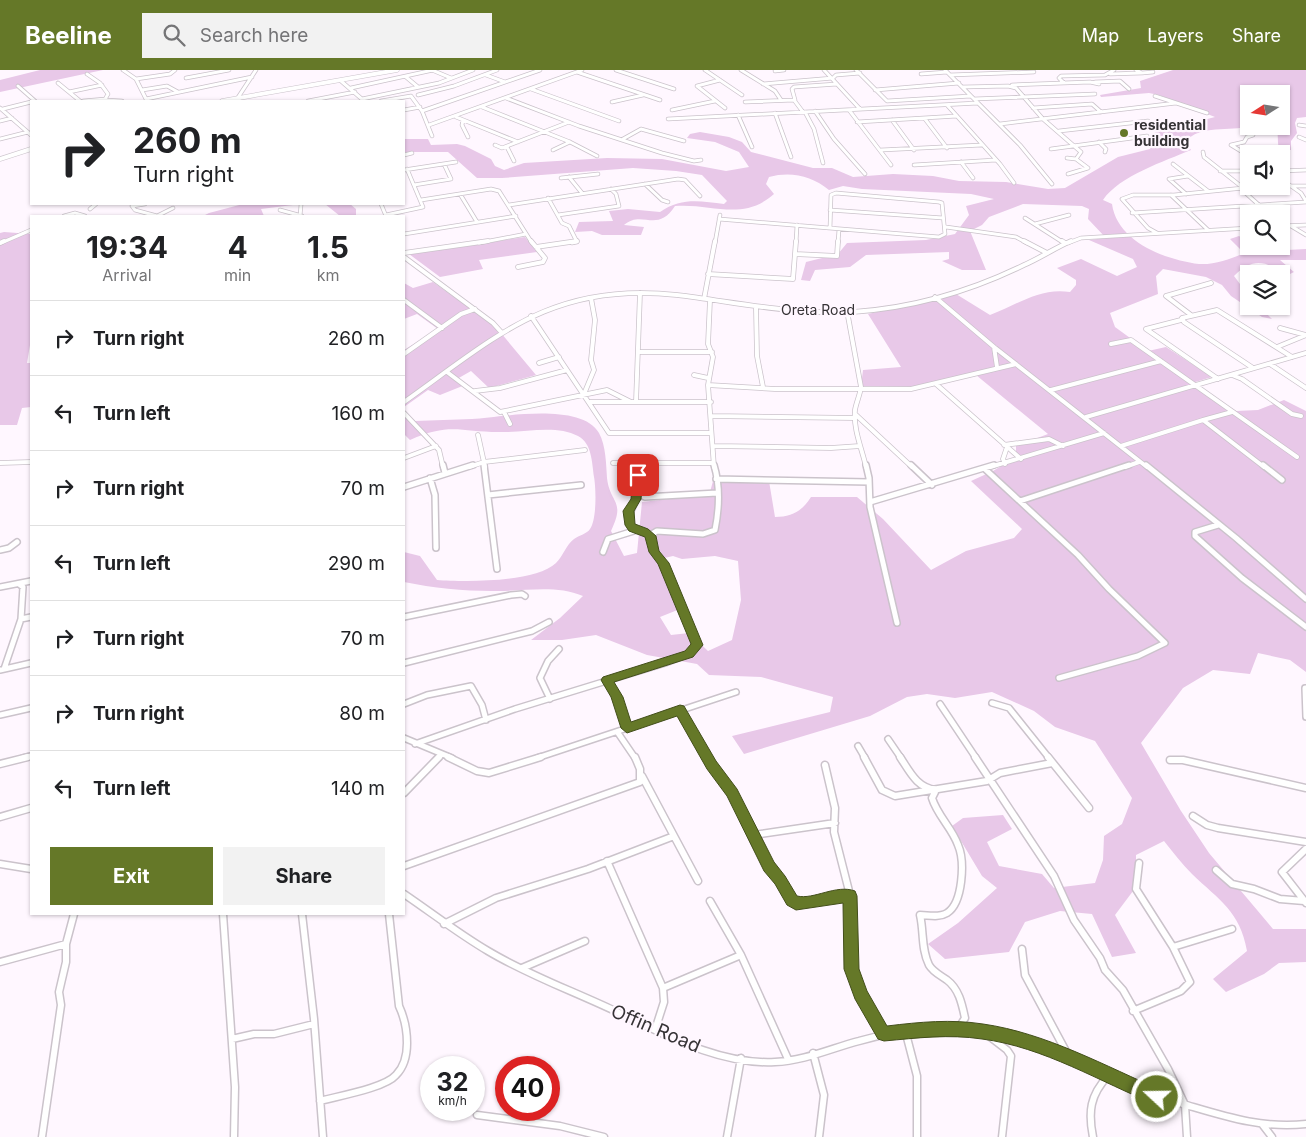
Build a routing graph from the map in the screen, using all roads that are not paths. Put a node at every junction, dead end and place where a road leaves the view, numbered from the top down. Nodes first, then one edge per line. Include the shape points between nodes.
1 (124, 70) edge
2 (173, 70) edge
3 (229, 70) edge
4 (256, 70) edge
5 (397, 70) edge
6 (432, 70) edge
7 (473, 70) edge
8 (497, 70) edge
9 (540, 70) edge
10 (582, 70) edge
11 (616, 70) edge
12 (705, 70) edge
13 (740, 70) edge
14 (784, 70) edge
15 (824, 70) edge
16 (856, 70) edge
17 (1114, 70) edge
18 (1136, 70) edge
19 (390, 71) edge
20 (775, 71) edge
21 (946, 71) edge
22 (577, 72) junction
23 (1034, 72) dead end
24 (1153, 72) dead end
25 (1142, 73) junction
26 (87, 74) dead end
27 (860, 74) junction
28 (921, 74) dead end
29 (1107, 74) junction
30 (486, 75) junction
31 (950, 75) junction
32 (252, 77) junction
33 (406, 77) junction
34 (186, 78) dead end
35 (452, 78) junction
36 (833, 78) junction
37 (136, 79) junction
38 (720, 80) junction
39 (344, 81) junction
40 (505, 82) junction
41 (1094, 82) junction
42 (58, 83) dead end
43 (1064, 83) junction
44 (763, 84) junction
45 (837, 84) junction
46 (959, 84) junction
47 (1099, 84) dead end
48 (102, 85) junction
49 (18, 86) dead end
50 (1008, 86) junction
51 (418, 87) junction
52 (962, 87) junction
53 (351, 88) junction
54 (530, 89) junction
55 (674, 89) dead end
56 (1129, 89) dead end
57 (142, 90) junction
58 (874, 90) junction
59 (69, 92) junction
60 (178, 92) junction
61 (355, 92) junction
62 (1095, 94) dead end
63 (166, 95) junction
64 (418, 95) dead end
65 (644, 95) junction
66 (742, 95) dead end
67 (971, 96) junction
68 (1026, 96) junction
69 (1155, 96) dead end
70 (506, 98) junction
71 (363, 99) edge
72 (974, 99) junction
73 (33, 100) edge
74 (80, 100) edge
75 (105, 100) edge
76 (146, 100) edge
77 (171, 100) dead end
78 (239, 100) edge
79 (313, 100) edge
80 (387, 100) edge
81 (660, 100) dead end
82 (780, 100) junction
83 (795, 100) junction
84 (715, 101) junction
85 (30, 102) edge
86 (612, 102) dead end
87 (745, 102) dead end
88 (978, 103) junction
89 (1176, 103) junction
90 (947, 105) junction
91 (420, 107) junction
92 (481, 107) junction
93 (726, 108) dead end
94 (1033, 108) junction
95 (1, 109) edge
96 (860, 109) junction
97 (405, 110) edge
98 (672, 110) dead end
99 (849, 110) junction
100 (422, 111) junction
101 (815, 111) junction
102 (802, 112) junction
103 (1101, 112) junction
104 (775, 113) junction
105 (1207, 113) dead end
106 (740, 115) junction
107 (456, 116) junction
108 (957, 116) junction
109 (10, 118) junction
110 (668, 119) dead end
111 (924, 119) junction
112 (1043, 119) junction
113 (462, 120) junction
114 (892, 120) junction
115 (0, 121) edge
116 (619, 121) dead end
117 (1148, 121) dead end
118 (570, 122) junction
119 (857, 122) junction
120 (1000, 124) junction
121 (429, 125) junction
122 (1299, 125) dead end
123 (1306, 126) edge
124 (1058, 131) junction
125 (546, 132) junction
126 (30, 134) edge
127 (1253, 135) dead end
128 (432, 136) dead end
129 (1147, 136) dead end
130 (468, 137) dead end
131 (1299, 137) dead end
132 (0, 139) edge
133 (623, 139) junction
134 (1306, 140) edge
135 (684, 141) dead end
136 (518, 142) junction
137 (570, 142) junction
138 (1099, 142) junction
139 (495, 145) dead end
140 (982, 145) junction
141 (1074, 146) junction
142 (507, 147) junction
143 (752, 147) dead end
144 (947, 148) junction
145 (30, 149) edge
146 (1051, 149) dead end
147 (553, 150) dead end
148 (881, 150) junction
149 (914, 150) junction
150 (1240, 150) edge
151 (1106, 152) dead end
152 (1203, 152) dead end
153 (412, 153) dead end
154 (405, 155) edge
155 (597, 156) dead end
156 (791, 157) dead end
157 (1067, 158) dead end
158 (0, 159) edge
159 (1076, 159) junction
160 (701, 160) dead end
161 (996, 160) junction
162 (514, 161) dead end
163 (456, 162) dead end
164 (961, 162) junction
165 (823, 163) dead end
166 (444, 164) junction
167 (1173, 164) dead end
168 (891, 165) dead end
169 (914, 165) dead end
170 (405, 170) edge
171 (1306, 170) edge
172 (1222, 171) junction
173 (1240, 171) edge
174 (1290, 171) edge
175 (598, 174) dead end
176 (866, 174) dead end
177 (1068, 174) dead end
178 (1188, 176) junction
179 (569, 177) junction
180 (561, 178) dead end
181 (973, 178) dead end
182 (1014, 183) dead end
183 (645, 184) junction
184 (1052, 184) dead end
185 (414, 185) junction
186 (1291, 186) joint
187 (1306, 186) edge
188 (1239, 188) junction
189 (611, 189) junction
190 (1206, 191) junction
191 (582, 193) junction
192 (460, 194) junction
193 (1186, 194) junction
194 (1171, 195) junction
195 (700, 196) dead end
196 (548, 198) junction
197 (421, 200) junction
198 (668, 202) dead end
199 (1306, 202) edge
200 (95, 205) edge
201 (133, 205) edge
202 (509, 205) junction
203 (1258, 205) edge
204 (1286, 205) edge
205 (1240, 206) edge
206 (173, 208) dead end
207 (90, 209) dead end
208 (280, 210) dead end
209 (830, 210) junction
210 (1186, 210) junction
211 (1132, 212) junction
212 (68, 215) edge
213 (82, 215) edge
214 (154, 215) edge
215 (159, 215) edge
216 (298, 215) edge
217 (390, 215) edge
218 (558, 215) junction
219 (516, 216) junction
220 (1069, 216) dead end
221 (943, 218) junction
222 (1025, 218) dead end
223 (477, 222) junction
224 (1035, 224) junction
225 (798, 225) junction
226 (1306, 225) edge
227 (1291, 226) joint
228 (946, 227) junction
229 (830, 228) junction
230 (1240, 228) edge
231 (839, 229) junction
232 (1290, 229) edge
233 (30, 230) edge
234 (1208, 230) junction
235 (1298, 231) junction
236 (1158, 233) junction
237 (405, 234) edge
238 (526, 234) junction
239 (1306, 235) edge
240 (0, 243) edge
241 (1065, 243) junction
242 (536, 246) junction
243 (405, 253) edge
244 (1047, 253) junction
245 (795, 256) junction
246 (405, 258) edge
247 (518, 267) dead end
248 (708, 274) junction
249 (1212, 283) dead end
250 (640, 293) junction
251 (935, 297) junction
252 (591, 298) junction
253 (704, 299) junction
254 (710, 300) junction
255 (405, 301) edge
256 (756, 308) junction
257 (474, 309) junction
258 (847, 311) junction
259 (1184, 311) junction
260 (1191, 315) junction
261 (531, 316) junction
262 (1184, 318) junction
263 (442, 328) junction
264 (1280, 328) dead end
265 (502, 334) junction
266 (1306, 335) edge
267 (1110, 344) dead end
268 (994, 347) junction
269 (405, 348) edge
270 (1277, 348) junction
271 (409, 350) junction
272 (640, 352) junction
273 (712, 352) junction
274 (1000, 352) junction
275 (405, 353) edge
276 (994, 353) junction
277 (1306, 355) edge
278 (559, 357) junction
279 (1292, 357) junction
280 (1161, 361) junction
281 (539, 362) dead end
282 (1016, 364) junction
283 (1270, 364) junction
284 (998, 367) junction
285 (1253, 368) junction
286 (567, 370) junction
287 (447, 372) junction
288 (1231, 374) junction
289 (694, 375) dead end
290 (708, 378) junction
291 (1218, 379) junction
292 (936, 384) junction
293 (708, 385) junction
294 (1196, 385) junction
295 (763, 387) junction
296 (861, 388) junction
297 (1306, 388) edge
298 (1051, 390) junction
299 (475, 391) junction
300 (584, 394) junction
301 (405, 401) edge
302 (590, 402) junction
303 (634, 402) junction
304 (711, 402) junction
305 (504, 412) junction
306 (1232, 412) junction
307 (405, 414) edge
308 (712, 416) junction
309 (855, 416) junction
310 (1301, 416) dead end
311 (1086, 417) junction
312 (1202, 420) junction
313 (510, 424) dead end
314 (712, 433) junction
315 (1104, 433) junction
316 (478, 435) dead end
317 (436, 446) junction
318 (714, 446) junction
319 (860, 446) junction
320 (1006, 446) junction
321 (1063, 446) junction
322 (1121, 446) junction
323 (585, 450) dead end
324 (1297, 457) dead end
325 (405, 458) edge
326 (1021, 458) junction
327 (30, 462) edge
328 (484, 462) junction
329 (640, 462) junction
330 (1139, 462) junction
331 (0, 463) edge
332 (613, 463) dead end
333 (713, 463) junction
334 (1004, 464) junction
335 (985, 469) junction
336 (445, 473) junction
337 (430, 478) junction
338 (718, 478) junction
339 (869, 480) junction
340 (1282, 480) dead end
341 (581, 485) dead end
342 (932, 485) junction
343 (405, 487) edge
344 (636, 493) junction
345 (717, 493) junction
346 (488, 495) junction
347 (1020, 501) junction
348 (870, 502) junction
349 (1218, 525) junction
350 (638, 530) junction
351 (650, 536) junction
352 (17, 542) dead end
353 (436, 548) dead end
354 (0, 550) edge
355 (603, 552) dead end
356 (497, 569) dead end
357 (30, 581) edge
358 (19, 584) junction
359 (0, 587) edge
360 (524, 596) dead end
361 (1306, 599) edge
362 (30, 617) edge
363 (405, 617) edge
364 (21, 619) junction
365 (549, 622) dead end
366 (897, 623) dead end
367 (1306, 627) edge
368 (559, 649) dead end
369 (30, 663) edge
370 (405, 663) edge
371 (2, 670) edge
372 (1059, 678) dead end
373 (607, 680) junction
374 (1304, 688) dead end
375 (736, 692) dead end
376 (550, 699) junction
377 (405, 704) edge
378 (940, 704) dead end
379 (992, 704) dead end
380 (30, 708) edge
381 (680, 710) junction
382 (0, 716) edge
383 (1306, 717) edge
384 (486, 720) junction
385 (627, 728) junction
386 (618, 733) junction
387 (405, 739) edge
388 (888, 739) dead end
389 (415, 744) junction
390 (858, 746) dead end
391 (30, 756) edge
392 (441, 756) junction
393 (1170, 760) dead end
394 (1052, 763) junction
395 (0, 764) edge
396 (825, 765) dead end
397 (642, 776) junction
398 (989, 779) junction
399 (1306, 788) edge
400 (936, 790) junction
401 (405, 792) edge
402 (30, 808) edge
403 (1089, 808) dead end
404 (1193, 816) dead end
405 (0, 817) edge
406 (835, 823) junction
407 (754, 835) junction
408 (674, 836) junction
409 (1306, 842) edge
410 (1306, 849) edge
411 (607, 861) junction
412 (1139, 862) dead end
413 (0, 864) edge
414 (405, 866) edge
415 (30, 869) edge
416 (1216, 870) dead end
417 (698, 881) dead end
418 (405, 895) edge
419 (850, 896) junction
420 (710, 900) dead end
421 (1305, 902) edge
422 (74, 915) edge
423 (223, 915) edge
424 (302, 915) edge
425 (389, 915) edge
426 (444, 924) junction
427 (1232, 929) dead end
428 (585, 941) dead end
429 (66, 944) junction
430 (1173, 946) junction
431 (1022, 949) dead end
432 (741, 955) junction
433 (0, 962) edge
434 (522, 968) junction
435 (663, 988) junction
436 (1133, 1011) junction
437 (314, 1024) junction
438 (655, 1030) junction
439 (904, 1030) junction
440 (958, 1030) junction
441 (983, 1031) junction
442 (884, 1034) junction
443 (232, 1039) junction
444 (813, 1053) junction
445 (741, 1058) junction
446 (1069, 1058) junction
447 (788, 1059) junction
448 (1108, 1076) junction
449 (320, 1101) junction
450 (1185, 1105) junction
451 (485, 1115) edge
452 (1262, 1124) junction
453 (1306, 1124) edge
454 (42, 1137) edge
455 (234, 1137) edge
456 (323, 1137) edge
457 (604, 1137) edge
458 (727, 1137) edge
459 (819, 1137) edge
460 (917, 1137) edge
461 (1002, 1137) edge
462 (1093, 1137) edge
463 (1187, 1137) edge
464 (1272, 1137) edge

1 - 37 street
2 - 37 street via 170,74
3 - 34 street
4 - 32 street
5 - 19 main road
6 - 33 street
6 - 35 street
7 - 35 street
8 - 30 street
9 - 40 street
10 - 22 street
11 - 55 street
12 - 38 street
13 - 44 street
14 - 20 street
15 - 36 street
16 - 27 street
17 - 29 street
18 - 25 street
19 - 39 main road
21 - 28 street
21 - 31 street
22 - 54 street
22 - 65 street
23 - 31 street
24 - 25 street
25 - 29 street
26 - 48 street
27 - 36 street via 836,75
27 - 58 street
29 - 43 street via 1061,76 1059,78
30 - 40 street
30 - 64 street
31 - 46 street
32 - 60 street
32 - 78 street
33 - 51 street
33 - 53 street
35 - 51 street
36 - 44 street
36 - 45 street
37 - 57 street
38 - 66 street
38 - 84 street via 697,86
39 - 53 street
39 - 78 main road
40 - 100 street
41 - 43 street
41 - 47 street
41 - 56 street via 1120,81
42 - 59 street
43 - 50 street
44 - 82 street via 775,91
45 - 83 street via 794,87
45 - 96 street
46 - 52 street
46 - 58 street
48 - 59 street
48 - 75 street via 108,94
49 - 73 street
50 - 52 street
50 - 68 street
51 - 71 street
52 - 67 street
53 - 61 street
54 - 70 street
54 - 116 street
57 - 60 street via 167,86
57 - 76 street
58 - 67 street via 888,101
59 - 74 street
60 - 63 street
61 - 71 street
61 - 79 street
62 - 68 street
63 - 76 street
63 - 77 street
65 - 81 street
65 - 86 street
67 - 72 street
68 - 72 street
68 - 94 street
69 - 89 street
70 - 92 street
70 - 118 street
72 - 88 street
80 - 91 street via 410,96
82 - 83 street
82 - 87 street
83 - 102 street
84 - 93 street
84 - 98 street
85 - 95 street
88 - 90 street
88 - 120 street
89 - 103 street
89 - 105 street
90 - 96 street
90 - 108 street
91 - 97 street
91 - 100 street
92 - 107 street
92 - 125 street
94 - 103 street via 1092,104
94 - 112 street
95 - 109 street
96 - 99 street
99 - 101 street
99 - 119 street
100 - 121 street
101 - 102 street
101 - 176 street via 834,139
102 - 104 street
102 - 165 street via 814,129
103 - 112 street
104 - 106 street
104 - 156 street
106 - 110 street
106 - 143 street
107 - 113 street
107 - 121 street
108 - 111 street
108 - 140 street
109 - 115 street
109 - 126 street
111 - 114 street
111 - 144 street
112 - 120 street
112 - 124 street
113 - 130 street
113 - 136 street
114 - 119 street
114 - 149 street
117 - 124 street
118 - 125 street
118 - 133 street
119 - 148 street
120 - 184 street
121 - 128 street
122 - 123 street
124 - 141 street
125 - 136 street
125 - 137 street
126 - 132 street
127 - 150 street via 1244,142 1231,145
129 - 138 street
131 - 134 street
133 - 135 street via 641,129
133 - 160 street via 676,157
136 - 142 street
137 - 147 street
137 - 155 street
138 - 141 street
138 - 151 street
139 - 142 street
140 - 144 street
140 - 161 street
141 - 146 street
141 - 159 street via 1081,152
142 - 162 street
144 - 149 street
145 - 158 main road
148 - 149 street
148 - 168 street
152 - 172 street via 1204,157
153 - 154 street
157 - 159 street
159 - 177 street via 1088,168
161 - 164 street
161 - 182 street
163 - 166 street
164 - 169 street
164 - 181 street
166 - 170 street
166 - 185 street via 451,179
167 - 178 street
170 - 185 street
171 - 174 street
172 - 173 street
172 - 188 street
175 - 179 street
178 - 190 street
178 - 193 street via 1169,179
179 - 180 street
179 - 191 street
183 - 189 street
183 - 195 street via 683,179
183 - 198 street
185 - 197 street
186 - 187 street
186 - 199 street via 1301,193
188 - 190 street
188 - 203 street
189 - 191 street
189 - 218 street via 619,206
190 - 193 street
191 - 196 street
192 - 197 street
192 - 202 street via 495,189
192 - 223 street
193 - 194 street
194 - 210 street
194 - 211 street via 1133,195 1122,199
196 - 202 street
196 - 218 street
197 - 217 street via 422,208
199 - 204 street
200 - 207 street
201 - 214 street via 136,210
202 - 219 street
205 - 210 street
206 - 215 street
208 - 216 street
209 - 221 street
209 - 221 street via 831,195 836,193 939,202 942,203
209 - 229 street
210 - 211 street
210 - 234 street
211 - 236 street
212 - 213 street
218 - 242 street via 562,223 569,226 577,243
219 - 223 street
219 - 238 street
220 - 224 street
221 - 228 street
222 - 224 street
223 - 237 street
224 - 241 street
225 - 229 street
225 - 245 street
225 - 248 street via 720,217
226 - 227 street
227 - 235 street
228 - 231 street via 939,237
228 - 244 street via 1016,237
229 - 231 street
230 - 234 street, Oreta Road
231 - 245 street via 837,256
232 - 235 street
233 - 240 street
234 - 236 street, Oreta Road
235 - 239 street
236 - 241 street, Oreta Road via 1090,237
238 - 242 street
238 - 243 street
241 - 244 street, Oreta Road
242 - 247 street via 544,255 544,261
244 - 251 street, Oreta Road via 984,283
245 - 248 street via 794,278 791,280
246 - 257 street
248 - 253 street
249 - 259 street via 1166,296
250 - 252 street, Oreta Road
250 - 253 street, Oreta Road
250 - 272 street
251 - 258 street, Oreta Road via 878,309
251 - 268 street
252 - 261 street, Oreta Road
252 - 300 street via 595,320 591,360 594,370
253 - 254 street, Oreta Road
254 - 256 street, Oreta Road
254 - 273 street via 708,341
255 - 263 street
256 - 258 street, Oreta Road
256 - 295 street via 757,356
257 - 263 street
257 - 265 street
258 - 296 street
259 - 260 street
259 - 262 street
260 - 262 street
260 - 270 street via 1217,310
261 - 265 street, Oreta Road
261 - 278 street
262 - 285 street
262 - 291 street via 1146,329
263 - 271 street
264 - 266 street
265 - 287 street, Oreta Road
266 - 270 street
267 - 280 street via 1130,339
268 - 274 street
268 - 276 street
269 - 271 street
270 - 279 street
271 - 275 street
272 - 273 street
272 - 303 street
273 - 290 street
274 - 276 street
274 - 282 street
276 - 284 street
277 - 279 street
278 - 281 street
278 - 286 street
279 - 283 street
280 - 294 street
280 - 298 street
282 - 284 street
282 - 298 street
283 - 285 street
283 - 297 street
284 - 292 street
285 - 288 street
286 - 299 street via 500,388
286 - 300 street
287 - 299 street
287 - 301 street, Oreta Road
288 - 291 street
288 - 310 street via 1292,414
289 - 290 street
290 - 293 street
291 - 294 street
292 - 296 street via 911,389
292 - 320 street
293 - 295 street
293 - 304 street
294 - 306 street
294 - 311 street
295 - 296 street
296 - 309 street
298 - 311 street
299 - 305 street
300 - 302 street
300 - 303 street via 607,390
300 - 305 street
302 - 303 street
302 - 314 street via 609,433
303 - 304 street
304 - 308 street
305 - 313 street
306 - 312 street
306 - 324 street
307 - 317 street
308 - 309 street
308 - 314 street
309 - 319 street
309 - 342 street
311 - 315 street
312 - 322 street
312 - 340 street
314 - 318 street
315 - 321 street
315 - 322 street
316 - 328 street
317 - 325 street
317 - 336 street
318 - 319 street
318 - 333 street
319 - 339 street
320 - 321 street via 1049,439
320 - 326 street
320 - 334 street
321 - 326 street
322 - 330 street
323 - 328 street
326 - 334 street
327 - 331 street
328 - 336 street
328 - 346 street
329 - 332 street
329 - 333 street
329 - 344 street
330 - 347 street
330 - 349 street
333 - 338 street
334 - 335 street
335 - 342 street
335 - 347 street
336 - 337 street
337 - 343 street
337 - 353 street via 435,493
338 - 339 street
338 - 345 street
339 - 348 street
341 - 346 street
342 - 348 street
344 - 345 street via 645,497
344 - 350 street via 629,513 631,527
345 - 351 street via 718,515 714,531 699,534 657,531
346 - 356 street
347 - 372 street via 1165,644 1138,656
348 - 366 street
349 - 361 street
349 - 367 street via 1195,532 1195,536 1242,578
350 - 351 street
350 - 355 street via 608,539
351 - 373 street via 654,552 663,563 697,647 685,656
352 - 354 street
357 - 358 street
358 - 359 street
358 - 364 street via 23,587
360 - 363 street via 511,595
362 - 364 street
364 - 371 street
365 - 370 street via 532,631
368 - 376 street via 548,661 540,678
369 - 371 street
373 - 376 street
373 - 385 street via 617,697
374 - 383 street
375 - 381 street
376 - 384 street
377 - 384 street via 427,695 471,686
378 - 398 street
379 - 394 street via 1009,708
380 - 382 street
381 - 385 street
381 - 407 street
384 - 389 street
385 - 386 street
386 - 392 street via 489,773 479,773 467,764
386 - 397 street
387 - 389 street
388 - 400 street via 919,784 925,789
389 - 392 street
390 - 400 street via 886,793 895,796
391 - 395 street
392 - 401 street
393 - 399 street via 1183,760
394 - 398 street via 1000,773
394 - 403 street
396 - 406 street via 835,808
397 - 408 street
397 - 414 street via 640,782 605,796
398 - 400 street
398 - 436 street via 1054,876 1074,920 1105,970 1118,983
400 - 440 street via 932,798 934,805 962,852 961,879 957,900 948,912 937,916 920,915 924,928 922,950 932,969 951,983 958,994 965,1018
402 - 405 street
404 - 409 street via 1218,828
406 - 407 street
406 - 419 street via 834,832
407 - 419 street via 772,872 796,904
408 - 411 street
408 - 417 street
410 - 421 street via 1282,872
411 - 426 street via 483,902
411 - 435 street
412 - 430 street via 1136,889
413 - 415 street
416 - 421 street via 1232,884 1280,899
418 - 426 street, Offin Road
419 - 442 street via 851,969 860,994
420 - 432 street
422 - 429 street
423 - 443 street
424 - 437 street
425 - 449 street via 399,1006 406,1018 407,1056 395,1077
426 - 434 street, Offin Road
427 - 430 street
428 - 434 street
429 - 433 street
429 - 454 street via 66,962 59,992 61,1005
430 - 436 street via 1190,978 1187,989 1142,1004
431 - 446 street via 1025,975
432 - 435 street
432 - 447 street
434 - 438 street, Offin Road
435 - 438 street via 664,1002
436 - 450 street via 1168,1069
437 - 443 street via 274,1034
437 - 449 street
438 - 445 street, Offin Road via 695,1047
439 - 440 street, Offin Road
439 - 442 street, Offin Road
439 - 460 street via 918,1082
440 - 441 street, Offin Road
441 - 446 street, Offin Road via 1036,1044
441 - 461 street via 1010,1056
442 - 444 street, Offin Road via 835,1050
443 - 455 street
444 - 447 street, Offin Road
444 - 459 street via 825,1088
445 - 447 street, Offin Road via 762,1062
445 - 458 street
446 - 448 street, Offin Road
448 - 450 street, Offin Road
448 - 462 street via 1094,1089 1091,1098
449 - 456 street
450 - 452 street, Offin Road
450 - 463 street
451 - 457 street via 560,1126
452 - 453 street, Offin Road
452 - 464 street

